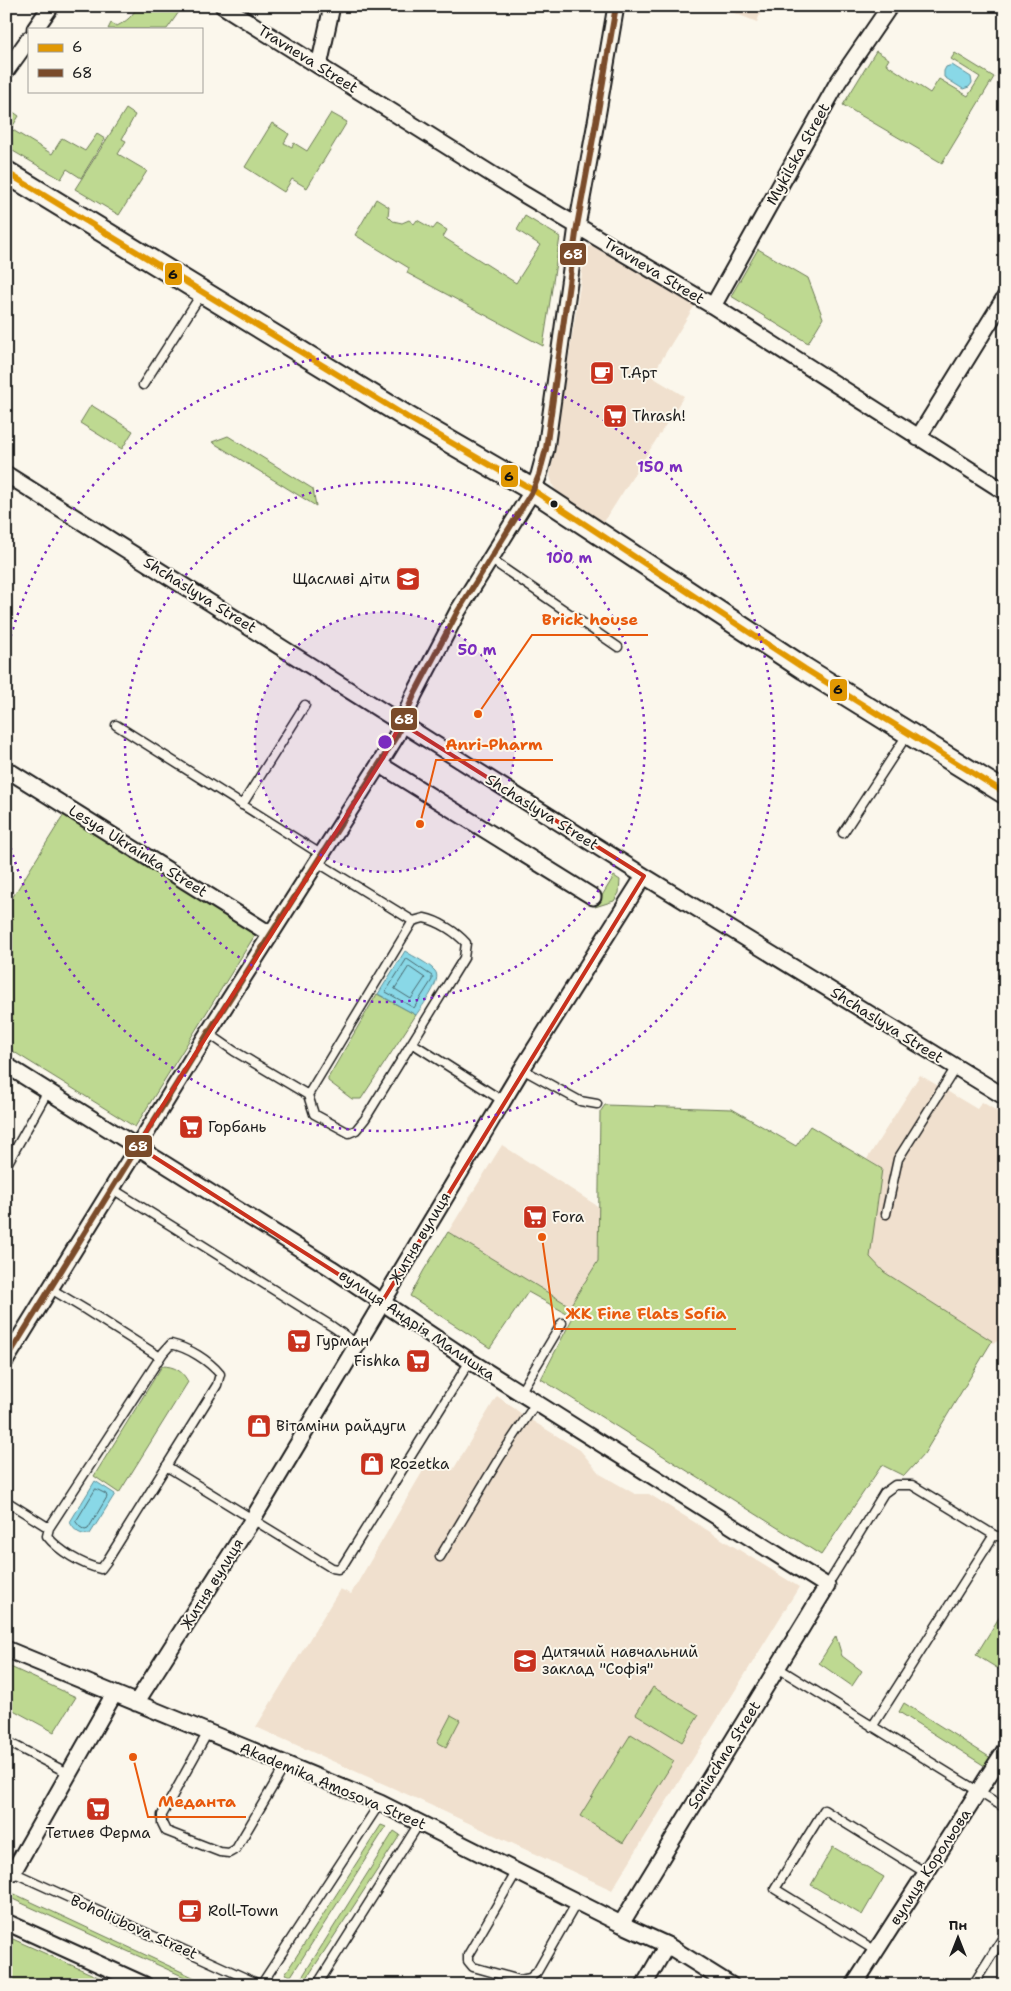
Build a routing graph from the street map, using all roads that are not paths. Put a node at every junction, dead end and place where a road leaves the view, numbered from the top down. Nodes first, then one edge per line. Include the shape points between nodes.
1 (51, 6) edge
2 (223, 6) edge
3 (332, 6) edge
4 (616, 6) edge
5 (890, 6) edge
6 (37, 28) edge
7 (28, 39) edge
8 (319, 66) junction
9 (6, 71) edge
10 (6, 172) edge
11 (577, 226) junction
12 (203, 291) junction
13 (1005, 297) edge
14 (714, 306) junction
15 (143, 385) dead end
16 (918, 438) junction
17 (6, 474) edge
18 (533, 490) junction
19 (1005, 492) edge
20 (490, 559) junction
21 (618, 647) dead end
22 (305, 705) dead end
23 (401, 723) junction
24 (116, 725) dead end
25 (908, 733) junction
26 (379, 764) junction
27 (6, 769) edge
28 (1005, 793) edge
29 (242, 805) junction
30 (844, 833) dead end
31 (320, 858) junction
32 (644, 876) junction
33 (594, 897) dead end
34 (413, 921) junction
35 (270, 934) junction
36 (208, 1032) junction
37 (412, 1043) junction
38 (6, 1065) edge
39 (956, 1067) junction
40 (522, 1069) junction
41 (48, 1091) junction
42 (308, 1095) junction
43 (1005, 1097) edge
44 (503, 1101) junction
45 (597, 1104) dead end
46 (137, 1146) junction
47 (6, 1166) edge
48 (111, 1188) junction
49 (886, 1214) dead end
50 (50, 1289) junction
51 (382, 1302) junction
52 (562, 1323) dead end
53 (357, 1344) junction
54 (160, 1358) junction
55 (6, 1360) edge
56 (470, 1361) junction
57 (520, 1393) junction
58 (536, 1403) junction
59 (166, 1466) junction
60 (6, 1501) edge
61 (253, 1519) junction
62 (49, 1528) junction
63 (994, 1535) junction
64 (1005, 1538) edge
65 (440, 1557) dead end
66 (827, 1586) junction
67 (6, 1649) edge
68 (778, 1668) junction
69 (114, 1694) junction
70 (136, 1703) junction
71 (872, 1727) junction
72 (208, 1732) junction
73 (6, 1742) edge
74 (1005, 1750) edge
75 (286, 1764) junction
76 (68, 1773) junction
77 (978, 1791) junction
78 (380, 1802) junction
79 (1005, 1808) edge
80 (420, 1822) junction
81 (10, 1871) edge
82 (517, 1871) junction
83 (926, 1873) junction
84 (577, 1902) junction
85 (6, 1922) edge
86 (621, 1924) junction
87 (1005, 1934) edge
88 (667, 1945) junction
89 (876, 1951) junction
90 (145, 1985) edge
91 (261, 1985) edge
92 (317, 1985) edge
93 (644, 1985) edge
94 (731, 1985) edge
95 (854, 1985) edge
96 (973, 1985) edge

1 - 6 street
2 - 8 street, Travneva Street
3 - 8 street
4 - 11 street
5 - 14 street, Mykilska Street via 838,82
7 - 9 street
8 - 11 street, Travneva Street
10 - 12 street
11 - 14 street, Travneva Street
11 - 18 street via 546,449
12 - 15 lane
12 - 18 street via 407,417
13 - 16 street
14 - 16 street, Travneva Street
16 - 19 street, Travneva Street
17 - 23 street, Shchaslyva Street
18 - 20 street
18 - 25 street via 809,672
20 - 21 lane
20 - 23 street via 458,611
22 - 29 lane
23 - 26 street
23 - 32 street, Shchaslyva Street
24 - 29 lane
25 - 28 street
25 - 30 lane
26 - 31 street
26 - 33 street
27 - 35 street, Lesya Ukrainka Street
29 - 31 lane
31 - 34 lane
31 - 35 street
32 - 39 street, Shchaslyva Street
32 - 40 street, Житня вулиця
34 - 37 lane via 432,920 466,943 464,958
34 - 42 lane
35 - 36 street
36 - 42 lane
36 - 46 street
37 - 42 lane via 356,1130 348,1133 314,1114
37 - 44 lane
38 - 41 street, вулиця Андрія Малишка
39 - 43 street, Shchaslyva Street
39 - 49 lane via 898,1159
40 - 44 street, Житня вулиця
40 - 45 lane via 580,1101
41 - 46 street, вулиця Андрія Малишка
41 - 47 lane
44 - 51 street, Житня вулиця
46 - 48 street
46 - 51 street, вулиця Андрія Малишка
48 - 50 street
48 - 53 lane
50 - 54 lane
50 - 55 street
51 - 53 street, Житня вулиця
51 - 56 street, вулиця Андрія Малишка
52 - 57 lane
53 - 61 street, Житня вулиця
54 - 59 lane via 171,1344 184,1347 220,1374 217,1385
54 - 62 lane
56 - 57 street, вулиця Андрія Малишка
56 - 61 lane via 338,1569
57 - 58 street, вулиця Андрія Малишка
58 - 65 lane
58 - 66 street, вулиця Андрія Малишка
59 - 61 lane
59 - 62 lane via 101,1569 53,1544 47,1536
60 - 62 lane
61 - 70 street, Житня вулиця
63 - 64 lane
63 - 66 lane via 912,1485 895,1485 884,1493
63 - 71 lane
66 - 68 street, Soniachna Street
67 - 69 street, Akademika Amosova Street
68 - 71 lane
68 - 86 street, Soniachna Street
69 - 70 street, Akademika Amosova Street
69 - 76 street
70 - 72 street, Akademika Amosova Street
71 - 77 lane
72 - 75 street, Akademika Amosova Street
72 - 75 lane via 162,1815 166,1831 229,1853 236,1849
73 - 76 lane
74 - 77 street, вулиця Корольова
75 - 78 street, Akademika Amosova Street
76 - 81 street
77 - 79 lane
77 - 83 street, вулиця Корольова
78 - 80 street, Akademika Amosova Street
78 - 91 lane
80 - 82 street, Akademika Amosova Street
80 - 92 lane
81 - 91 lane, Boholiubova Street
82 - 84 street, Akademika Amosova Street
82 - 84 lane via 468,1955 473,1967 520,1980 530,1978 537,1972
83 - 89 street, вулиця Корольова
83 - 89 lane via 824,1810 775,1890
84 - 86 street, Akademika Amosova Street
85 - 90 street
86 - 88 street, Akademika Amosova Street
87 - 96 lane
88 - 93 street
88 - 94 street, Akademika Amosova Street
89 - 95 street, вулиця Корольова

